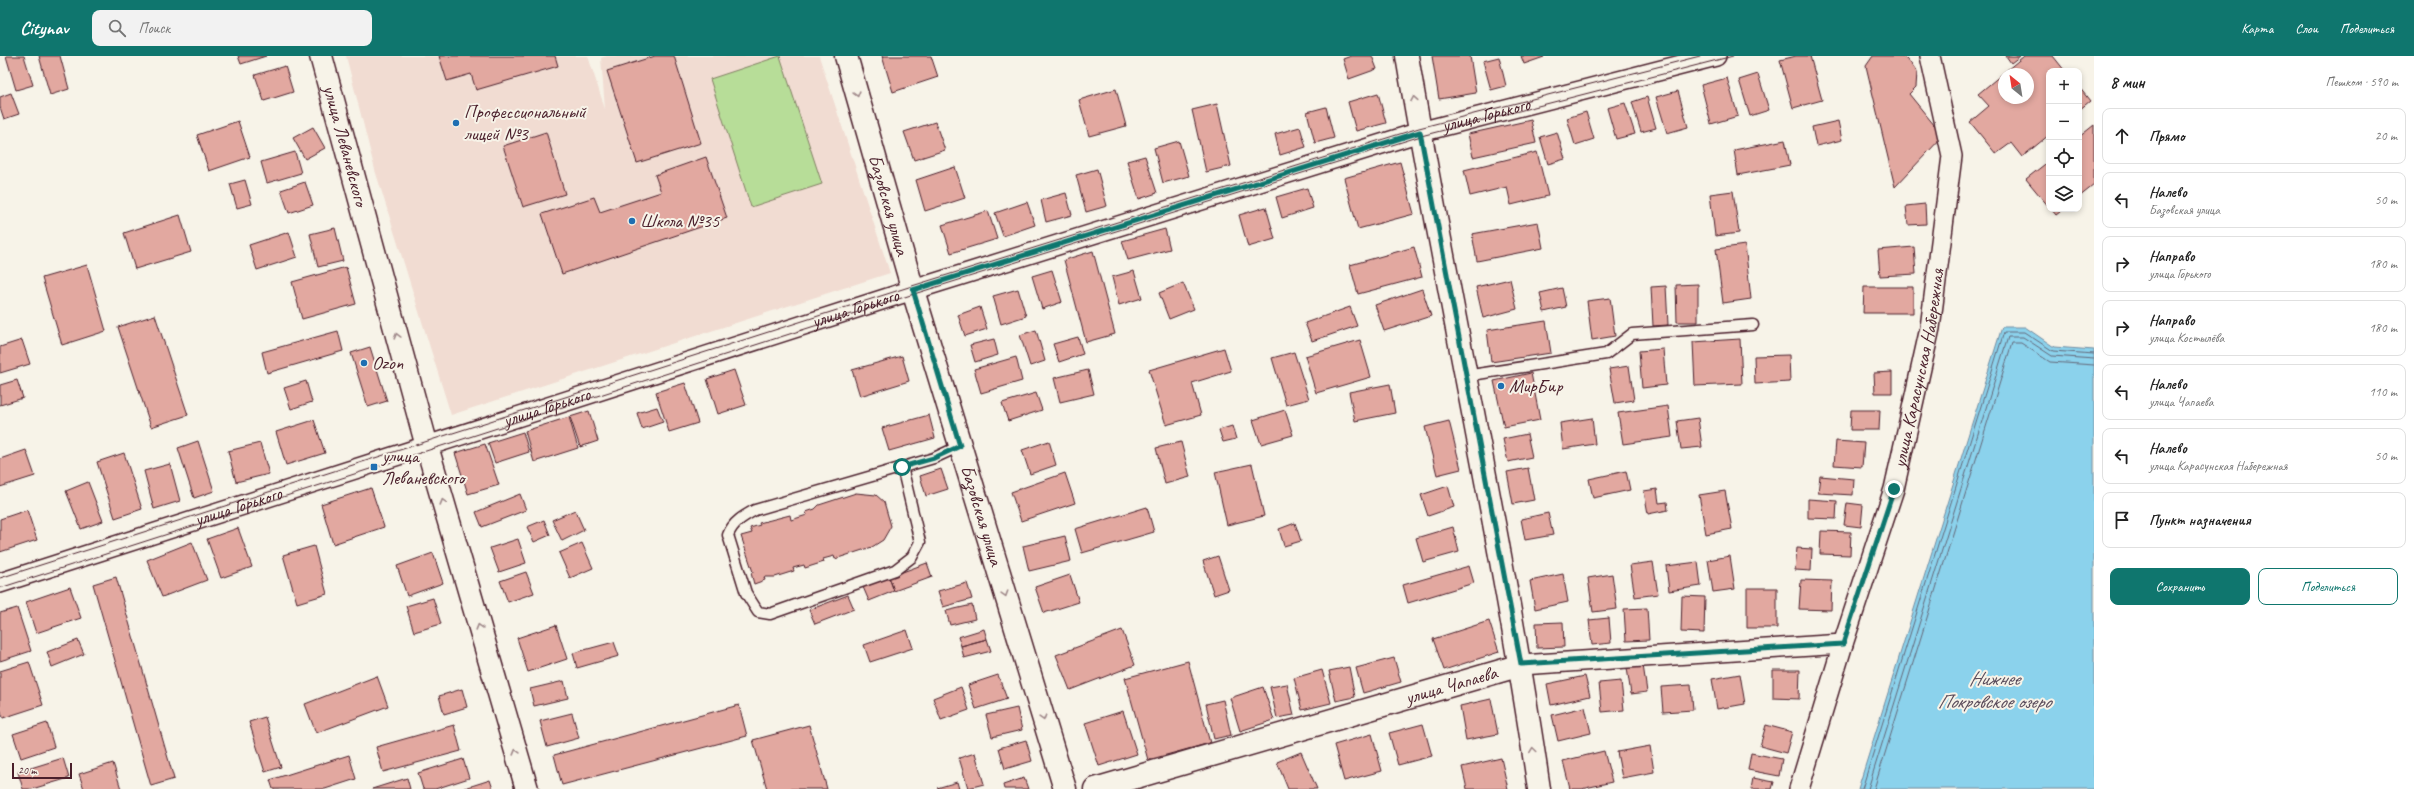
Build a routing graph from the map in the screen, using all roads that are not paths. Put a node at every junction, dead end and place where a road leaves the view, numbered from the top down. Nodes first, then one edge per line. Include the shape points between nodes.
1 (321, 56) edge
2 (846, 56) edge
3 (1407, 56) edge
4 (1716, 56) edge
5 (1930, 56) edge
6 (1420, 132) junction
7 (913, 290) junction
8 (1753, 325) dead end
9 (1465, 376) junction
10 (427, 445) junction
11 (960, 446) junction
12 (902, 467) junction
13 (0, 583) edge
14 (1843, 644) junction
15 (1521, 664) junction
16 (526, 789) edge
17 (1065, 789) edge
18 (1095, 789) edge
19 (1539, 789) edge
20 (1799, 789) edge

10 -> 1 street, улица Леваневского
2 -> 7 street, Базовская улица
6 -> 3 street
4 - 6 street, улица Горького
5 - 14 street, улица Карасунская Набережная via 1952,156 1930,328 1894,489
6 - 7 street, улица Горького
6 - 9 street
7 - 10 street, улица Горького
7 - 11 street, Базовская улица
8 - 9 lane via 1632,334 1606,354
9 - 15 street
10 - 13 street, улица Горького
16 -> 10 street, улица Леваневского
11 - 12 lane via 934,458
11 -> 17 street, Базовская улица
12 - 12 lane via 756,510 731,527 728,535 746,593 758,612 770,614 895,570 912,558 920,542
14 - 15 street, улица Чапаева
14 - 20 street, улица Карасунская Набережная
15 - 18 street, улица Чапаева
19 -> 15 street

